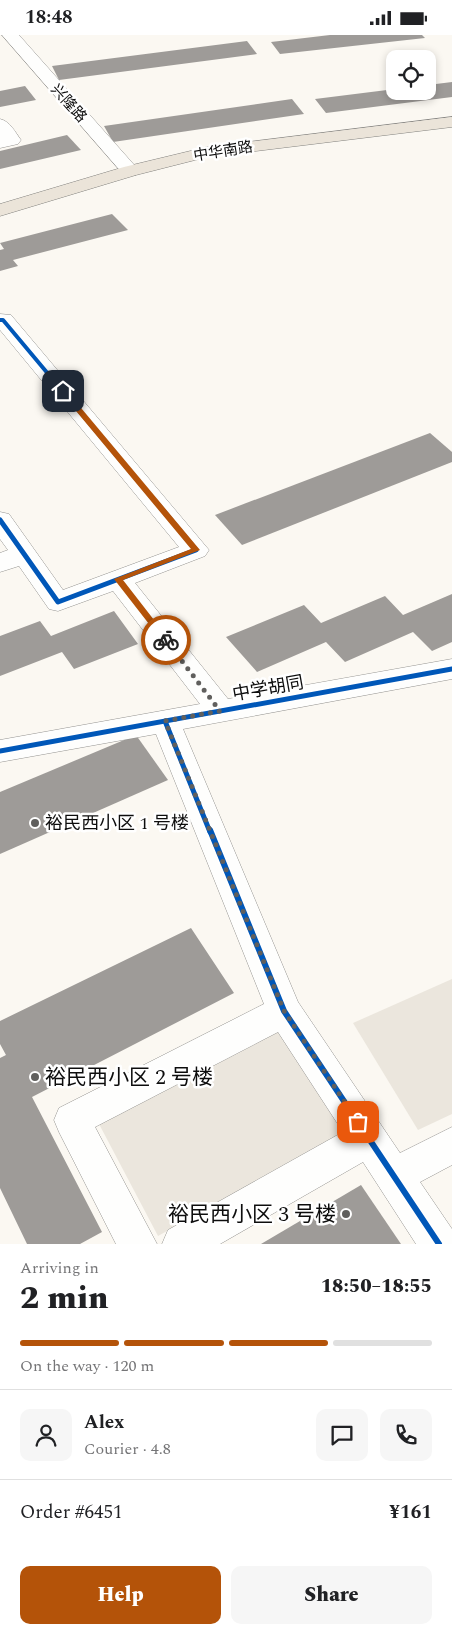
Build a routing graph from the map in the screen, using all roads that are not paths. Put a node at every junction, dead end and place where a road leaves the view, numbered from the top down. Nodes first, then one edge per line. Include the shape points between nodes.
1 (7, 37) edge
2 (452, 122) edge
3 (0, 124) edge
4 (0, 143) edge
5 (130, 171) junction
6 (0, 210) edge
7 (0, 320) edge
8 (0, 520) edge
9 (24, 554) junction
10 (0, 563) edge
11 (118, 579) junction
12 (452, 669) edge
13 (220, 711) junction
14 (165, 721) junction
15 (0, 751) edge
16 (284, 1011) junction
17 (368, 1138) junction
18 (452, 1145) edge
19 (394, 1176) junction
20 (137, 1244) edge
21 (182, 1244) edge
22 (439, 1244) edge

1 - 5 street, 兴隆路
2 - 5 main road, 中华南路 via 207,152
3 - 4 street via 12,140
5 - 6 main road, 中华南路
7 - 11 street via 3,319 196,550
8 - 9 street
9 - 10 street
9 - 11 street via 58,602
11 - 13 street
12 - 13 street, 中学胡同
13 - 14 street, 中学胡同
14 - 15 street, 中学胡同
14 - 16 street
16 - 17 street
16 - 20 street via 72,1120
17 - 19 street
17 - 21 street
18 - 19 street
19 - 22 street

